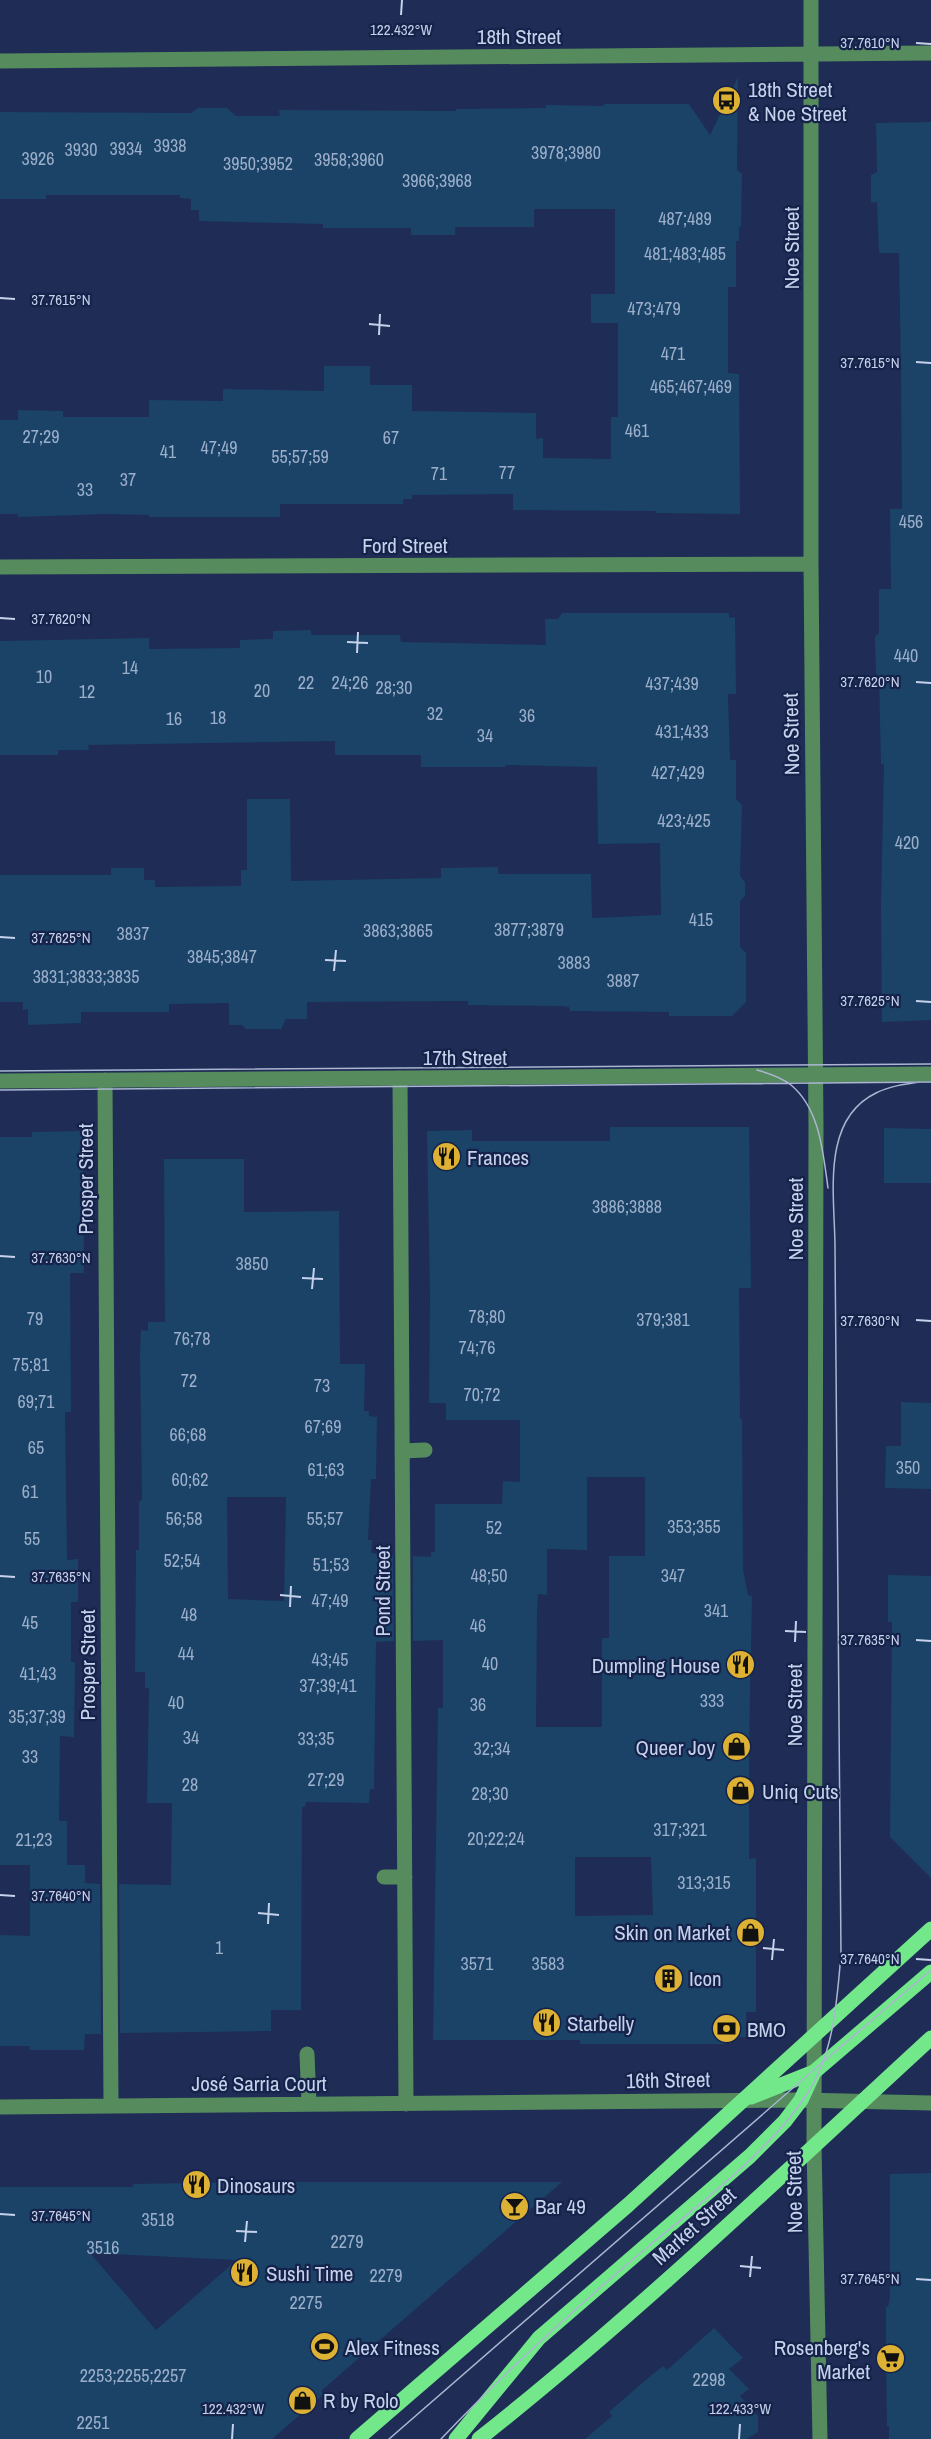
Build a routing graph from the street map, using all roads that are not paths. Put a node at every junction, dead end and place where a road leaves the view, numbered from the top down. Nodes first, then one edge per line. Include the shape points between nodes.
1 (811, 0) edge
2 (931, 54) edge
3 (812, 55) junction
4 (0, 61) edge
5 (811, 564) junction
6 (0, 567) edge
7 (931, 1074) edge
8 (816, 1076) junction
9 (400, 1078) junction
10 (105, 1080) junction
11 (0, 1081) edge
12 (402, 1450) junction
13 (425, 1450) dead end
14 (384, 1876) dead end
15 (405, 1877) junction
16 (931, 1929) edge
17 (931, 1972) edge
18 (815, 2034) junction
19 (931, 2038) edge
20 (307, 2054) dead end
21 (814, 2072) junction
22 (742, 2100) junction
23 (808, 2100) junction
24 (862, 2101) junction
25 (931, 2103) edge
26 (309, 2104) junction
27 (406, 2104) junction
28 (111, 2105) junction
29 (0, 2107) edge
30 (814, 2145) junction
31 (357, 2439) edge
32 (456, 2439) edge
33 (479, 2439) edge
34 (820, 2439) edge

1 - 3 street, Noe Street
2 - 3 street, 18th Street
3 - 4 street, 18th Street
3 - 5 street, Noe Street
5 - 6 street, Ford Street
5 - 8 street, Noe Street
7 - 8 street, 17th Street
8 - 9 street, 17th Street
8 - 18 street, Noe Street
9 - 10 street, 17th Street
9 - 12 street, Pond Street
10 - 11 street, 17th Street
10 - 28 street, Prosper Street
12 - 13 street
12 - 15 street, Pond Street
14 - 15 street
15 - 27 street, Pond Street
16 - 18 main road
17 - 21 main road
18 - 21 street, Noe Street
18 - 22 main road
19 - 24 main road, Market Street
20 - 26 street
21 - 22 main road
21 - 23 main road
22 - 23 street, 16th Street
22 - 27 street, 16th Street
22 - 31 main road via 628,2205
23 - 24 street, 16th Street
23 - 30 street, Noe Street
23 - 32 main road via 750,2156 539,2338
24 - 25 street, 16th Street
24 - 30 main road, Market Street
26 - 27 street, José Sarria Court
26 - 28 street, José Sarria Court
28 - 29 street
30 - 33 main road, Market Street via 566,2367
30 - 34 street, Noe Street

